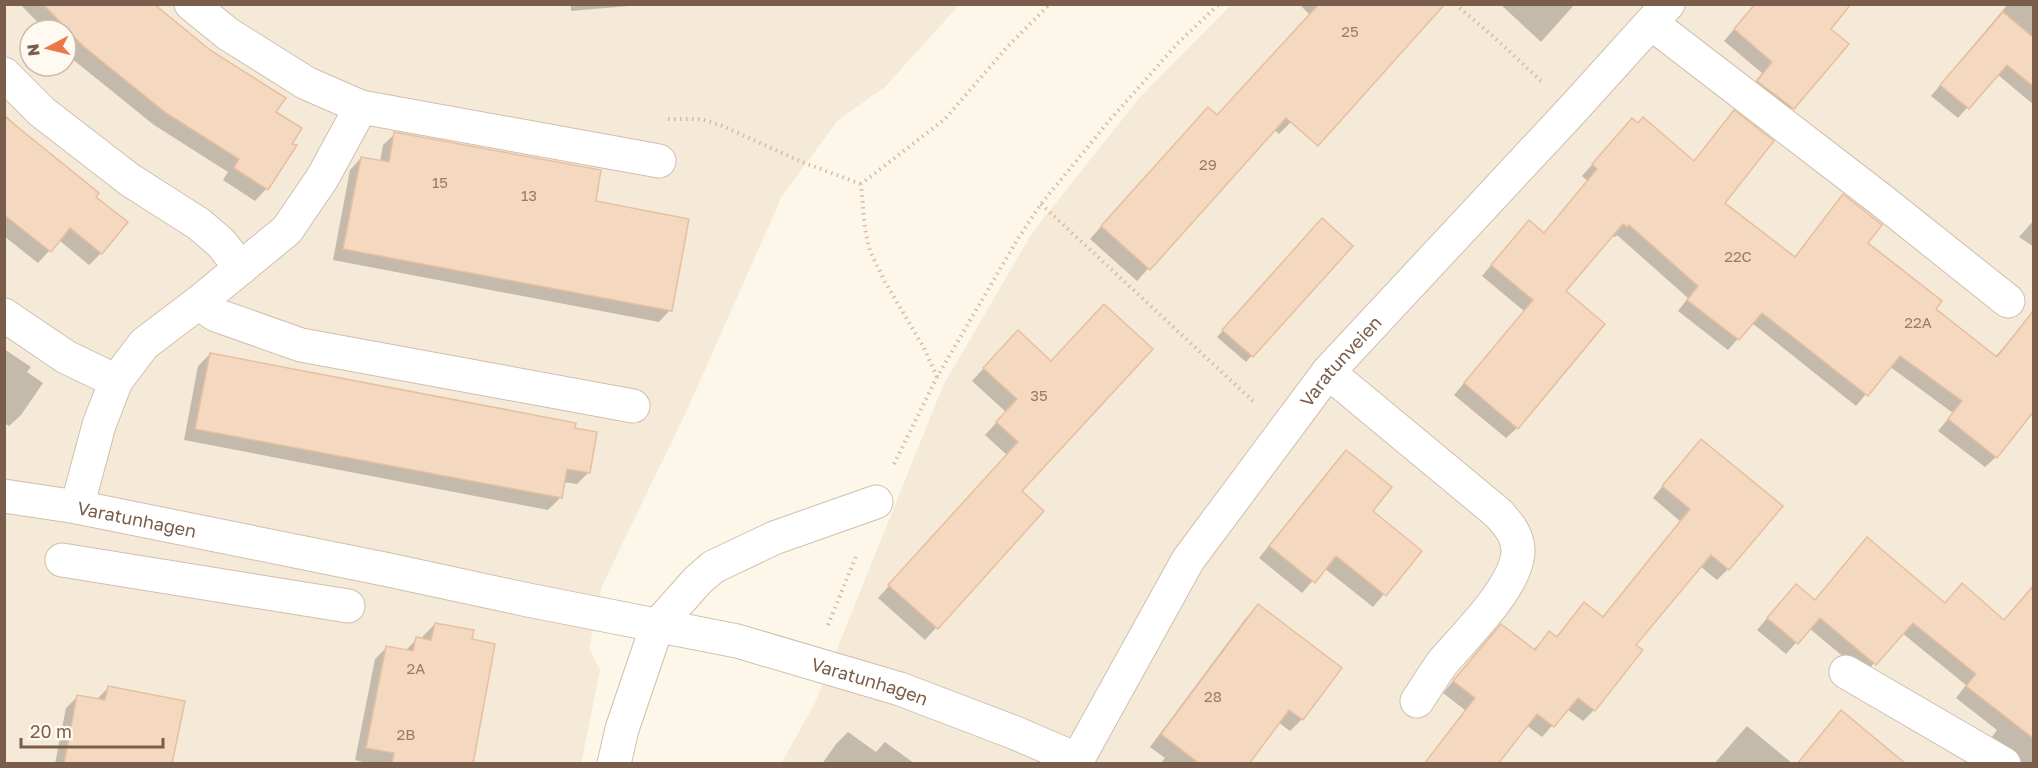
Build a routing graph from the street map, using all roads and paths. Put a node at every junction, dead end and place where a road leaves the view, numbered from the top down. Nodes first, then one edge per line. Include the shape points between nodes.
1 (191, 4) edge
2 (1050, 4) edge
3 (1219, 4) edge
4 (1455, 4) edge
5 (1659, 14) edge
6 (4, 74) edge
7 (361, 107) junction
8 (1574, 108) junction
9 (659, 161) dead end
10 (1041, 204) junction
11 (241, 268) junction
12 (2008, 301) dead end
13 (198, 303) junction
14 (4, 315) edge
15 (1328, 372) junction
16 (937, 377) junction
17 (116, 381) junction
18 (633, 406) dead end
19 (1285, 430) junction
20 (4, 496) edge
21 (876, 502) junction
22 (77, 507) junction
23 (62, 560) dead end
24 (348, 606) dead end
25 (657, 626) junction
26 (813, 662) junction
27 (1846, 672) dead end
28 (1418, 701) dead end
29 (1075, 761) edge
30 (614, 764) edge
31 (2004, 764) edge

1 - 7 street via 228,34 306,83
2 - 16 path via 945,119 861,184 870,251
3 - 10 path via 1178,43
4 - 8 path
5 - 8 street, Varatunveien
5 - 12 street
6 - 11 street via 50,119 130,180 199,224
7 - 9 street
7 - 11 street, Varatunhagen via 323,177 287,230
8 - 15 street, Varatunveien
10 - 16 path
10 - 19 path
11 - 13 street, Varatunhagen
13 - 17 street, Varatunhagen via 144,344
13 - 18 street via 216,315 301,345
14 - 17 street via 66,357
15 - 19 street, Varatunveien
15 - 28 street via 1498,513 1516,539 1514,570
16 - 21 path
17 - 22 street, Varatunhagen via 99,425
19 - 29 street, Varatunveien via 1188,560
20 - 22 street
21 - 25 street via 774,538 713,567
21 - 26 path
22 - 25 street, Varatunhagen
23 - 24 street
25 - 26 street, Varatunhagen via 737,641
25 - 30 street
26 - 29 street, Varatunhagen via 900,689 1013,732
27 - 31 street

